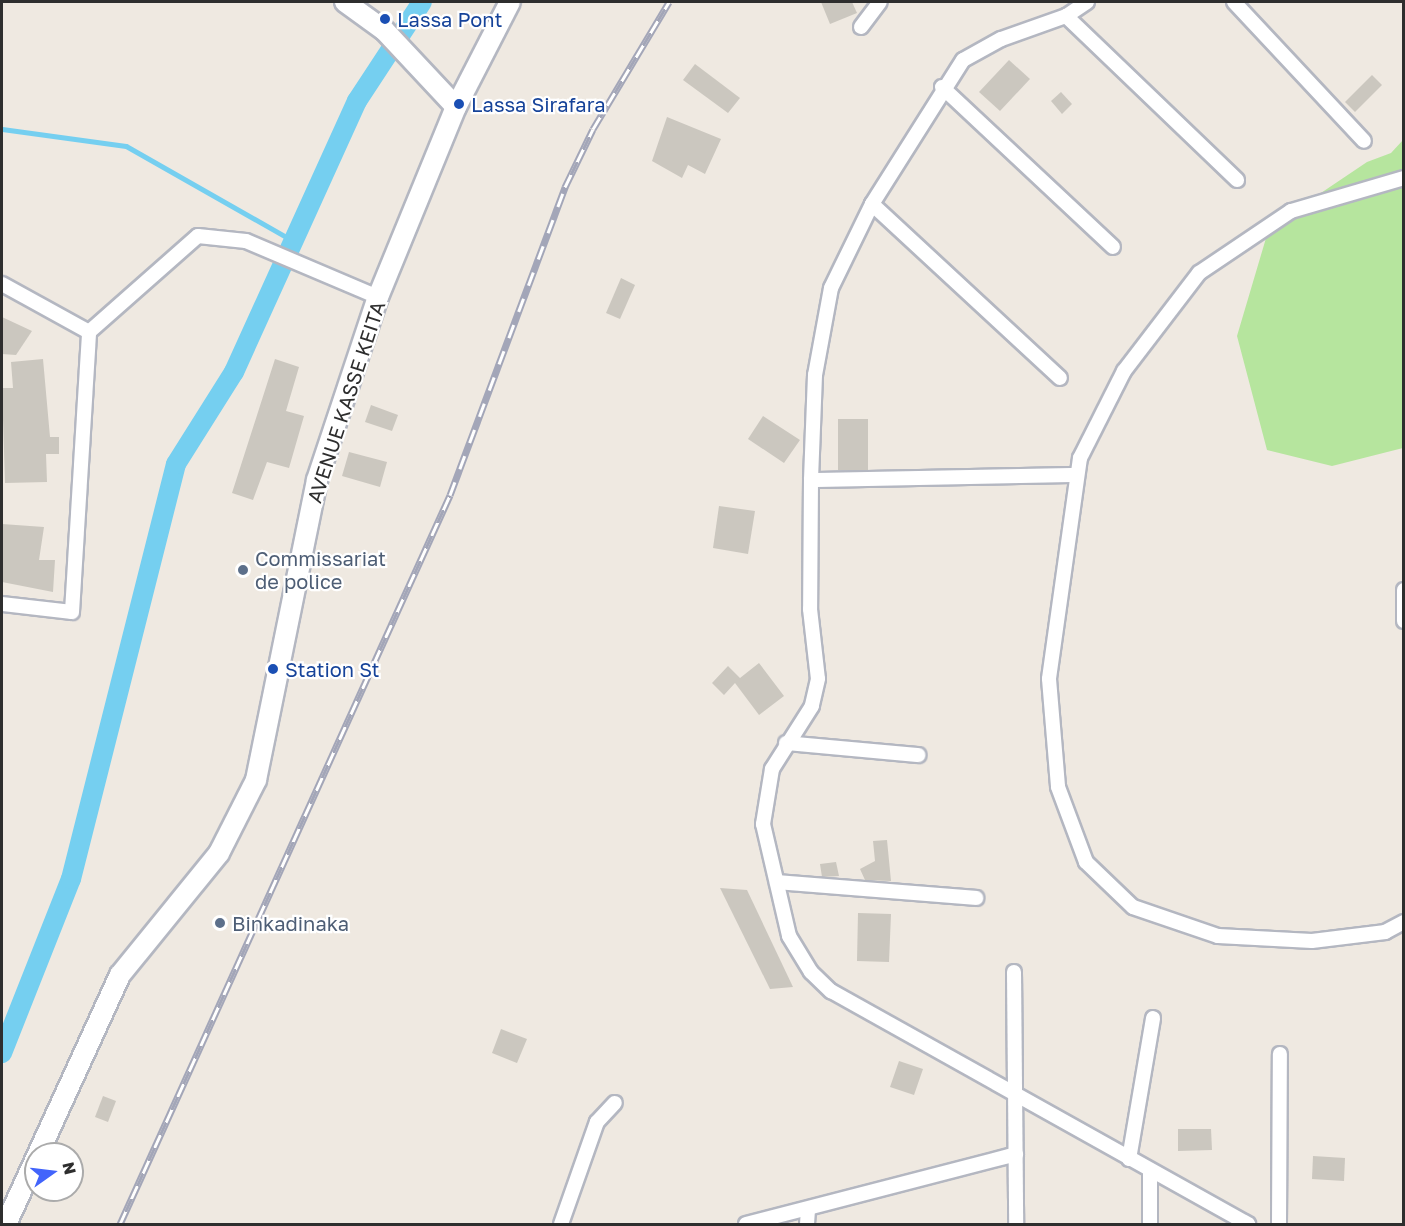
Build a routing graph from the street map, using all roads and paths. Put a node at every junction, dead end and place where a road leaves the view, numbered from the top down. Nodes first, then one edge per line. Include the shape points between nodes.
1 (345, 2) edge
2 (510, 2) edge
3 (880, 2) edge
4 (1087, 2) edge
5 (1234, 2) edge
6 (1066, 16) junction
7 (861, 27) dead end
8 (942, 87) junction
9 (456, 107) junction
10 (1364, 141) dead end
11 (1404, 178) edge
12 (1237, 180) dead end
13 (872, 204) junction
14 (1113, 248) dead end
15 (2, 284) edge
16 (378, 297) junction
17 (89, 332) junction
18 (1060, 378) dead end
19 (1077, 475) junction
20 (811, 480) junction
21 (1404, 591) edge
22 (2, 604) edge
23 (1404, 621) edge
24 (786, 743) junction
25 (918, 755) dead end
26 (777, 882) junction
27 (976, 898) dead end
28 (1404, 922) edge
29 (1014, 972) dead end
30 (1153, 1018) dead end
31 (1280, 1054) dead end
32 (1016, 1097) junction
33 (615, 1103) dead end
34 (1016, 1154) junction
35 (1129, 1159) junction
36 (1150, 1170) junction
37 (808, 1209) junction
38 (6, 1224) edge
39 (561, 1224) edge
40 (746, 1224) edge
41 (807, 1224) edge
42 (1016, 1224) edge
43 (1150, 1224) edge
44 (1248, 1224) edge
45 (1279, 1224) edge

1 - 9 main road via 384,30
2 - 9 main road, AVENUE KASSE KEITA
3 - 7 street
4 - 6 street
5 - 10 street
6 - 8 street via 1001,39 963,60
6 - 12 street
8 - 13 street
8 - 14 street
9 - 16 main road, AVENUE KASSE KEITA
11 - 19 street via 1292,212 1199,273 1124,370 1080,459
13 - 18 street
13 - 20 street via 831,288 815,375
15 - 17 street
16 - 17 street via 246,241 198,236
16 - 38 main road, AVENUE KASSE KEITA via 317,480 256,780 219,853 120,975
17 - 22 street via 72,612
19 - 20 street
19 - 28 street via 1049,679 1058,787 1086,862 1133,907 1218,936 1312,941 1385,932
20 - 24 street via 810,609 818,680 812,706
21 - 23 street
24 - 25 street
24 - 26 street via 772,769 763,824
26 - 27 street
26 - 32 street via 789,936 811,972 831,991
29 - 32 street
30 - 35 street
31 - 45 street
32 - 34 street
32 - 35 street
33 - 39 street via 597,1122
34 - 37 street
34 - 42 street
35 - 36 street
36 - 43 street
36 - 44 street
37 - 40 street
37 - 41 street

